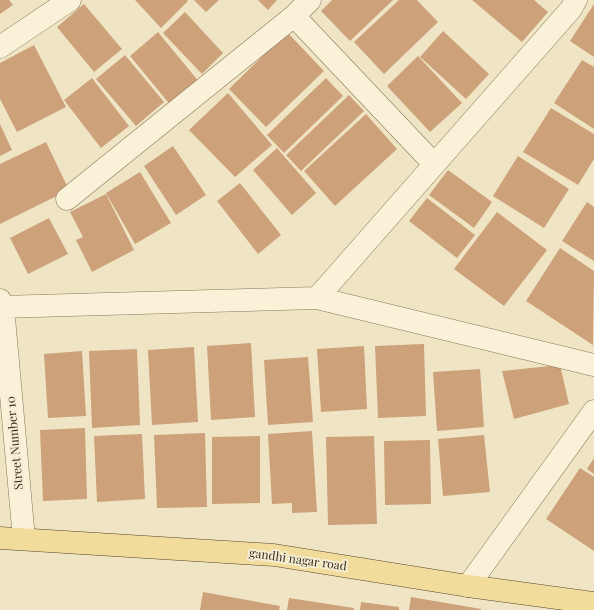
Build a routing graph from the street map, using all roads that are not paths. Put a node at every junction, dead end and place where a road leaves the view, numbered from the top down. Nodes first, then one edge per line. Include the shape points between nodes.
1 (70, 0) edge
2 (310, 0) edge
3 (576, 0) edge
4 (294, 16) junction
5 (0, 47) edge
6 (434, 164) junction
7 (66, 199) dead end
8 (317, 298) junction
9 (1, 305) edge
10 (594, 364) edge
11 (594, 411) edge
12 (0, 538) edge
13 (24, 539) junction
14 (468, 586) junction
15 (594, 603) edge

1 - 5 street
2 - 4 street
3 - 6 street via 572,9
4 - 6 street
4 - 7 street
6 - 8 street
8 - 9 street
8 - 10 street
9 - 13 street, Street Number 10
11 - 14 street
12 - 13 main road, gandhi nagar road
13 - 14 main road, gandhi nagar road via 274,555
14 - 15 main road, gandhi nagar road

